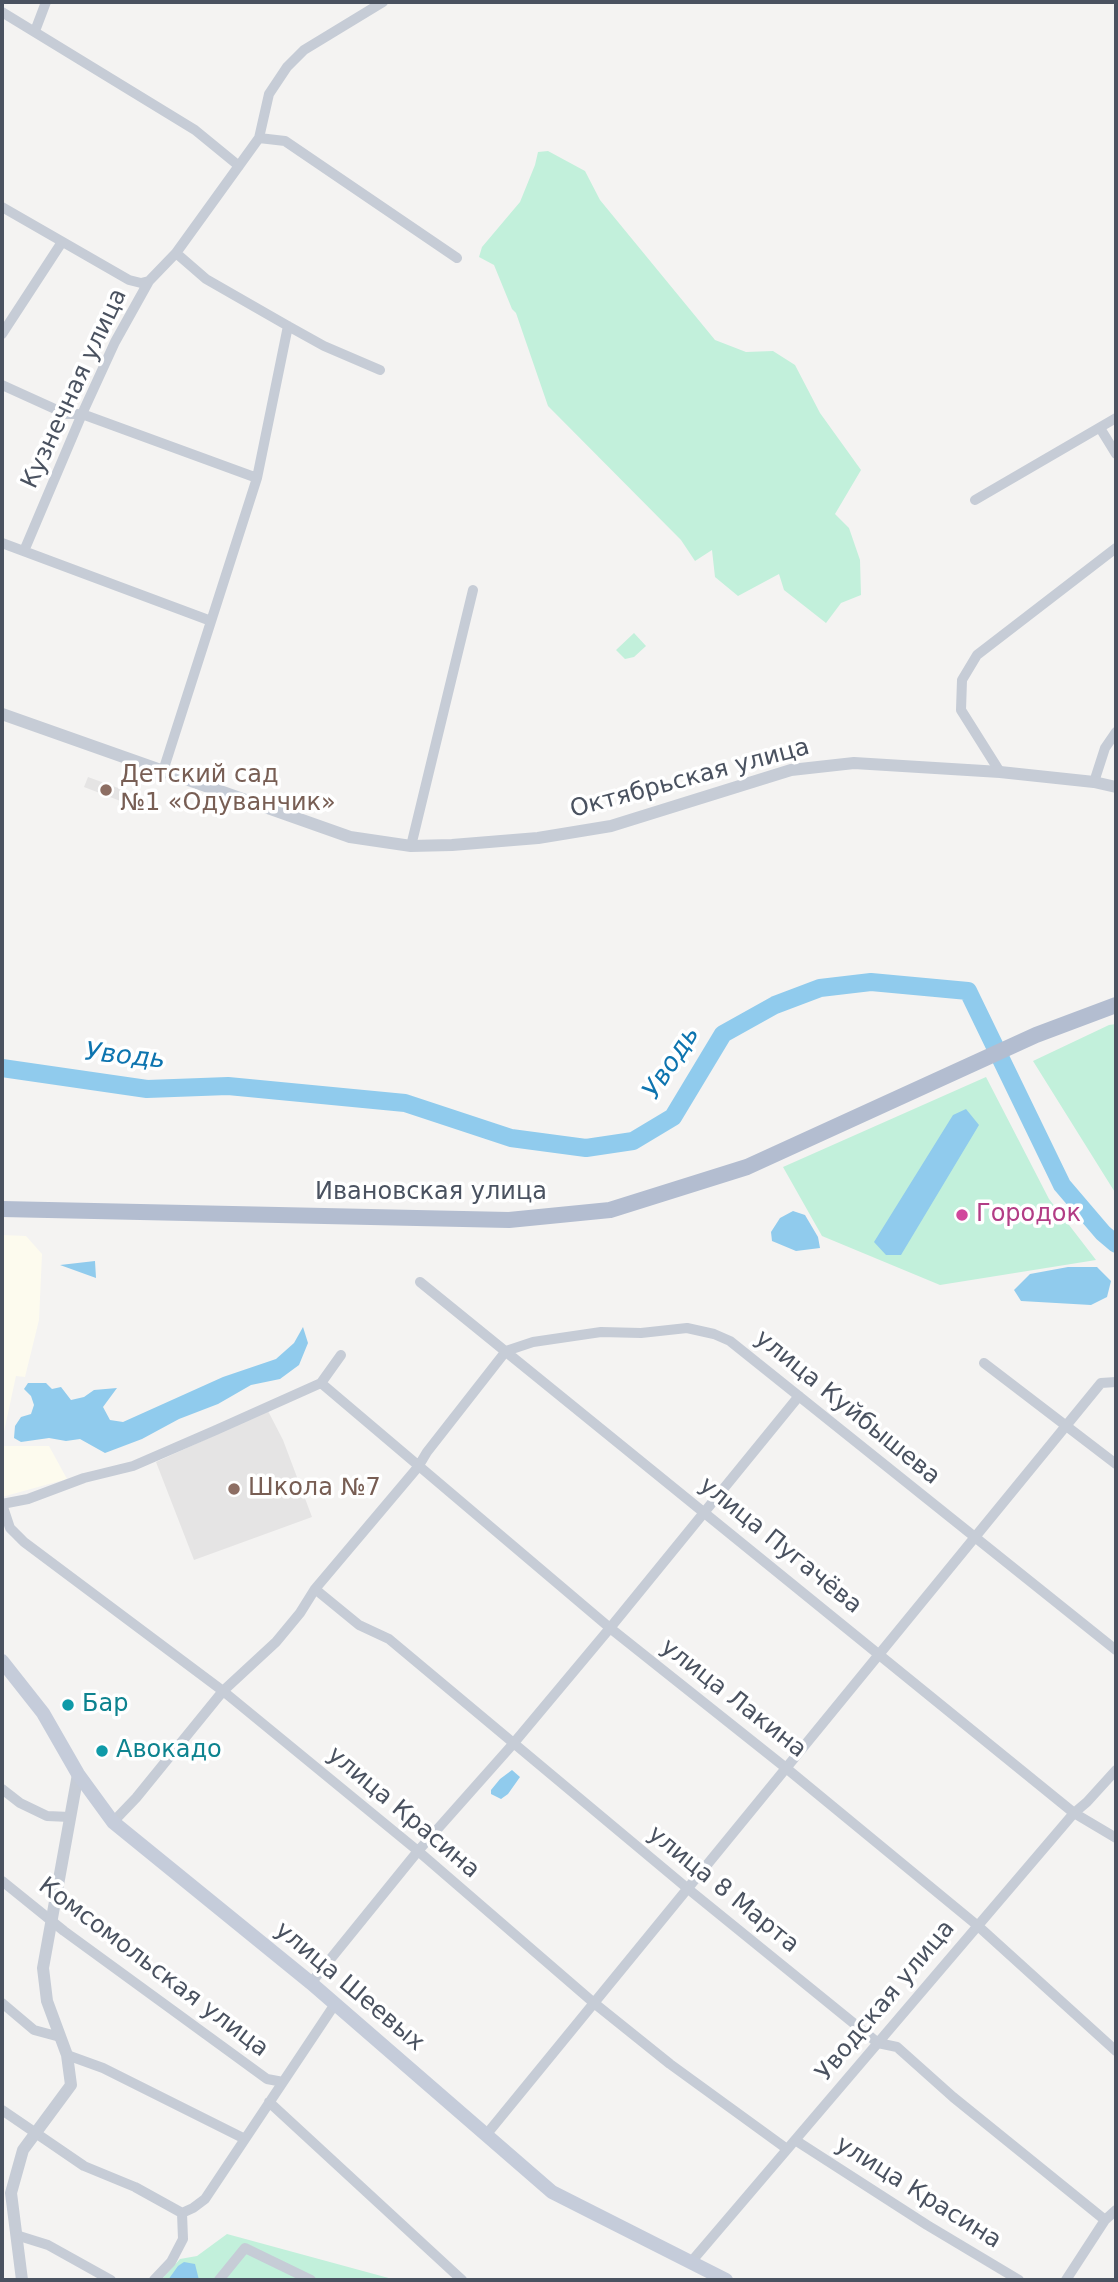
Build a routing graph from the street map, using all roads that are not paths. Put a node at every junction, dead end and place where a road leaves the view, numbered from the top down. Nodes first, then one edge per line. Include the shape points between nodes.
1 (46, 2) edge
2 (383, 2) edge
3 (2, 12) edge
4 (35, 30) junction
5 (259, 138) junction
6 (239, 166) junction
7 (2, 207) edge
8 (62, 242) junction
9 (177, 253) junction
10 (457, 258) dead end
11 (149, 281) junction
12 (288, 327) junction
13 (2, 332) edge
14 (380, 370) dead end
15 (2, 385) edge
16 (82, 414) junction
17 (1116, 418) edge
18 (1100, 428) junction
19 (1116, 454) edge
20 (257, 478) junction
21 (975, 500) dead end
22 (2, 542) edge
23 (1116, 548) edge
24 (24, 551) junction
25 (473, 590) dead end
26 (211, 621) junction
27 (2, 714) edge
28 (1116, 732) edge
29 (163, 771) junction
30 (1000, 772) junction
31 (1094, 782) junction
32 (1116, 787) edge
33 (411, 846) junction
34 (1116, 1005) edge
35 (2, 1209) edge
36 (420, 1282) dead end
37 (506, 1351) junction
38 (341, 1355) dead end
39 (984, 1363) dead end
40 (1116, 1382) edge
41 (321, 1383) junction
42 (799, 1396) junction
43 (1066, 1426) junction
44 (1116, 1464) edge
45 (418, 1467) junction
46 (2, 1504) edge
47 (704, 1511) junction
48 (975, 1537) junction
49 (315, 1589) junction
50 (610, 1628) junction
51 (1116, 1650) edge
52 (879, 1654) junction
53 (2, 1661) edge
54 (223, 1691) junction
55 (513, 1744) junction
56 (786, 1768) junction
57 (1116, 1770) edge
58 (78, 1774) junction
59 (2, 1789) edge
60 (1074, 1813) junction
61 (70, 1817) junction
62 (113, 1822) junction
63 (1116, 1838) edge
64 (418, 1851) junction
65 (2, 1881) edge
66 (687, 1888) junction
67 (52, 1920) junction
68 (978, 1926) junction
69 (311, 1983) junction
70 (2, 2003) edge
71 (594, 2003) junction
72 (335, 2004) junction
73 (61, 2037) junction
74 (878, 2043) junction
75 (1116, 2051) edge
76 (67, 2055) junction
77 (283, 2082) junction
78 (269, 2102) junction
79 (2, 2110) edge
80 (36, 2133) junction
81 (486, 2135) junction
82 (245, 2139) junction
83 (791, 2144) junction
84 (8, 2210) edge
85 (1116, 2210) edge
86 (182, 2213) junction
87 (1105, 2220) junction
88 (16, 2235) junction
89 (691, 2262) junction
90 (22, 2280) edge
91 (111, 2280) edge
92 (154, 2280) edge
93 (219, 2280) edge
94 (311, 2280) edge
95 (463, 2280) edge
96 (726, 2280) edge
97 (1019, 2280) edge
98 (1066, 2280) edge

1 - 4 street
2 - 5 street, Кузнечная улица via 304,50 287,67 268,93
3 - 4 street
4 - 6 street via 195,130
5 - 6 street, Кузнечная улица
5 - 10 street via 285,141
6 - 9 street, Кузнечная улица
7 - 8 street
8 - 11 street via 129,280
8 - 13 street
9 - 11 street, Кузнечная улица
9 - 12 street via 206,279
11 - 16 street, Кузнечная улица
12 - 14 street
12 - 20 street
15 - 16 street via 66,414
16 - 20 street
16 - 24 street, Кузнечная улица
17 - 18 street
18 - 19 street
18 - 21 street
20 - 26 street
22 - 24 street
23 - 30 street via 976,654 962,680 961,710
24 - 26 street
25 - 33 street
26 - 29 street
27 - 29 street, Октябрьская улица
28 - 31 street via 1105,748
29 - 33 street, Октябрьская улица via 350,837
30 - 31 street, Октябрьская улица
30 - 33 street, Октябрьская улица via 853,763 791,770 611,826 538,838
31 - 32 street, Октябрьская улица
34 - 35 main road, Ивановская улица via 1036,1035 747,1167 610,1210 509,1220
36 - 37 street, улица Пугачёва
37 - 42 street, улица Куйбышева via 533,1342 601,1332 687,1328 730,1341
37 - 45 street
37 - 47 street, улица Пугачёва
38 - 41 street
39 - 43 street
40 - 43 street via 1101,1383
41 - 45 street, улица Лакина
41 - 46 street via 133,1466
42 - 47 street
42 - 48 street, улица Куйбышева
43 - 44 street
43 - 48 street
45 - 49 street
45 - 50 street, улица Лакина
46 - 54 street, улица Красина via 10,1528 24,1542
47 - 50 street
47 - 52 street, улица Пугачёва
48 - 51 street, улица Куйбышева
48 - 52 street
49 - 54 street via 276,1642
49 - 55 street, улица 8 Марта via 359,1625 389,1639
50 - 55 street
50 - 56 street, улица Лакина
52 - 56 street
52 - 60 street, улица Пугачёва
53 - 58 main road, улица Шеевых via 43,1713
54 - 62 street
54 - 64 street, улица Красина
55 - 64 street
55 - 66 street, улица 8 Марта
56 - 66 street
56 - 68 street, улица Лакина
57 - 60 street, Уводская улица
58 - 61 street
58 - 62 main road, улица Шеевых
59 - 61 street via 47,1816
60 - 63 street, улица Пугачёва
60 - 68 street, Уводская улица
61 - 67 street
62 - 69 main road, улица Шеевых
64 - 69 street
64 - 71 street, улица Красина
65 - 67 street, Комсомольская улица
66 - 71 street
66 - 74 street, улица 8 Марта
67 - 73 street via 43,1968 47,2001
67 - 77 street, Комсомольская улица via 267,2079
68 - 74 street, Уводская улица
68 - 75 street, улица Лакина
69 - 72 main road, улица Шеевых
70 - 73 street via 34,2030
71 - 81 street
71 - 83 street, улица Красина via 670,2064
72 - 77 street
72 - 81 main road, улица Шеевых
73 - 76 street
74 - 83 street, Уводская улица
74 - 87 street, улица 8 Марта via 897,2047
76 - 80 street via 71,2085
76 - 82 street via 103,2068
77 - 78 street
78 - 82 street
78 - 95 street
79 - 80 street
80 - 84 street via 23,2150
80 - 86 street via 84,2166
81 - 89 main road, улица Шеевых via 552,2192
82 - 86 street via 205,2199
83 - 89 street, Уводская улица
83 - 97 street, улица Красина
84 - 88 street
85 - 87 street
86 - 92 street via 183,2239
87 - 98 street
88 - 90 street
88 - 91 street via 48,2245
89 - 96 main road, улица Шеевых
93 - 94 street via 245,2248

